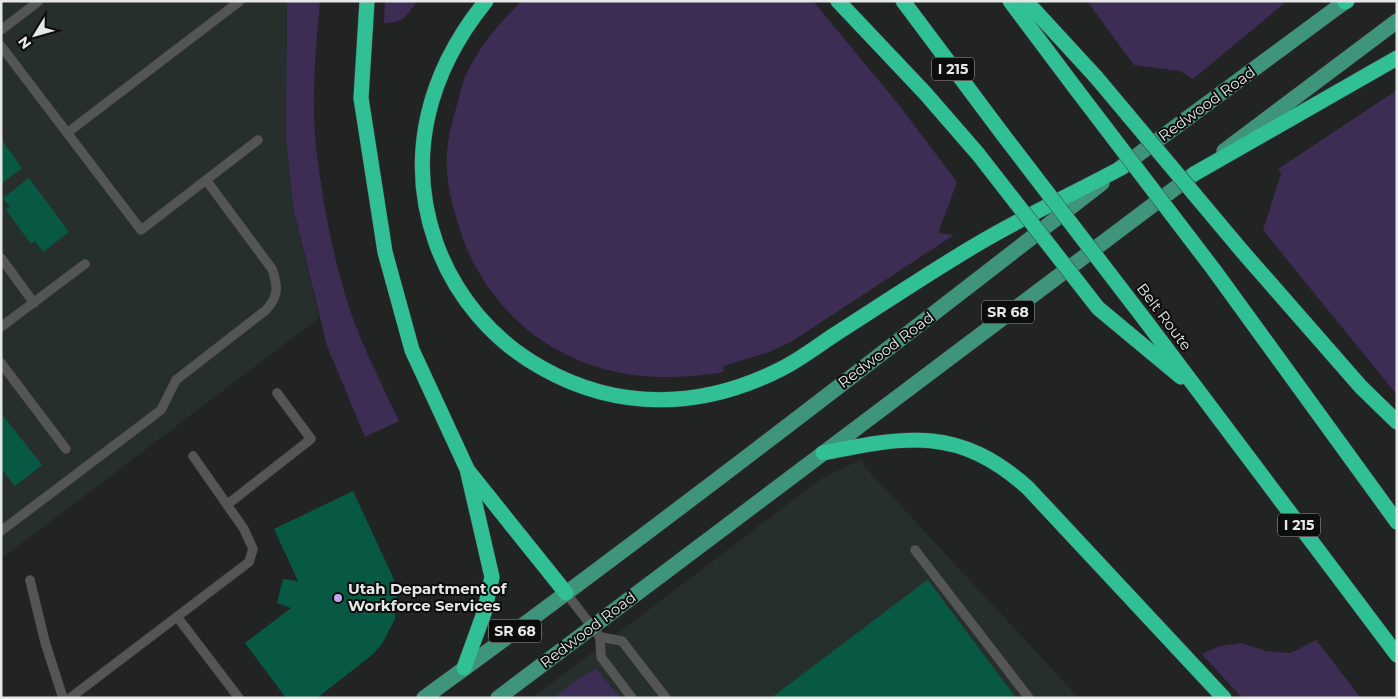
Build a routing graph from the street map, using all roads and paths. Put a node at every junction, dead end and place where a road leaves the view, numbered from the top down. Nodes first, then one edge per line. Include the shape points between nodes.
1 (39, 1) edge
2 (240, 1) edge
3 (367, 1) edge
4 (486, 1) edge
5 (838, 1) edge
6 (902, 1) edge
7 (1010, 1) edge
8 (1026, 1) edge
9 (1346, 2) edge
10 (1397, 21) edge
11 (1, 30) edge
12 (1, 46) edge
13 (1397, 58) edge
14 (68, 133) junction
15 (258, 140) dead end
16 (1123, 166) junction
17 (1194, 174) junction
18 (206, 180) junction
19 (1, 258) edge
20 (85, 264) dead end
21 (34, 303) junction
22 (1, 327) edge
23 (1, 363) edge
24 (277, 393) dead end
25 (1201, 395) junction
26 (1397, 422) edge
27 (66, 449) dead end
28 (823, 453) junction
29 (193, 456) dead end
30 (467, 469) junction
31 (228, 504) junction
32 (1397, 522) edge
33 (1, 531) edge
34 (915, 550) dead end
35 (30, 580) dead end
36 (566, 593) junction
37 (178, 618) junction
38 (596, 632) junction
39 (1397, 655) edge
40 (464, 668) junction
41 (63, 698) edge
42 (70, 698) edge
43 (239, 698) edge
44 (424, 698) edge
45 (498, 698) edge
46 (632, 698) edge
47 (666, 698) edge
48 (1029, 698) edge
49 (1224, 698) edge

1 - 11 lane
2 - 14 lane
3 - 30 highway via 361,98 386,252 412,350
4 - 16 highway via 454,47 431,102 425,133 424,191 436,244 462,296 501,340 556,376 581,388 608,395 637,400 696,397 734,388 780,370 968,250
5 - 25 highway, bridge via 978,154 1098,308
6 - 25 highway, Belt Route / I 215, bridge
7 - 32 highway, bridge via 1214,270
8 - 26 highway, bridge via 1096,77 1360,387
9 - 16 main road, Redwood Road / SR 68
10 - 17 main road, Redwood Road / SR 68
12 - 14 lane
13 - 17 highway
14 - 18 lane via 141,230
15 - 18 lane
16 - 36 main road, Redwood Road / SR 68 via 906,336
17 - 28 main road, Redwood Road / SR 68
18 - 33 lane via 272,270 277,285 273,303 176,380 161,410
19 - 21 lane
20 - 21 lane
21 - 22 lane
23 - 27 lane
24 - 31 lane via 311,439
25 - 39 highway, Belt Route / I 215
28 - 38 main road, Redwood Road / SR 68
28 - 49 highway via 872,443 923,440 979,452 1028,488
29 - 31 lane
30 - 36 highway
30 - 40 highway via 492,577 484,613
31 - 37 lane via 249,538 253,550 251,558
34 - 48 lane
35 - 41 lane
36 - 38 lane
36 - 40 main road, Redwood Road / SR 68
37 - 42 lane
37 - 43 lane
38 - 45 main road, Redwood Road / SR 68
38 - 46 lane via 601,658
38 - 47 lane via 622,641
40 - 44 main road, Redwood Road / SR 68

